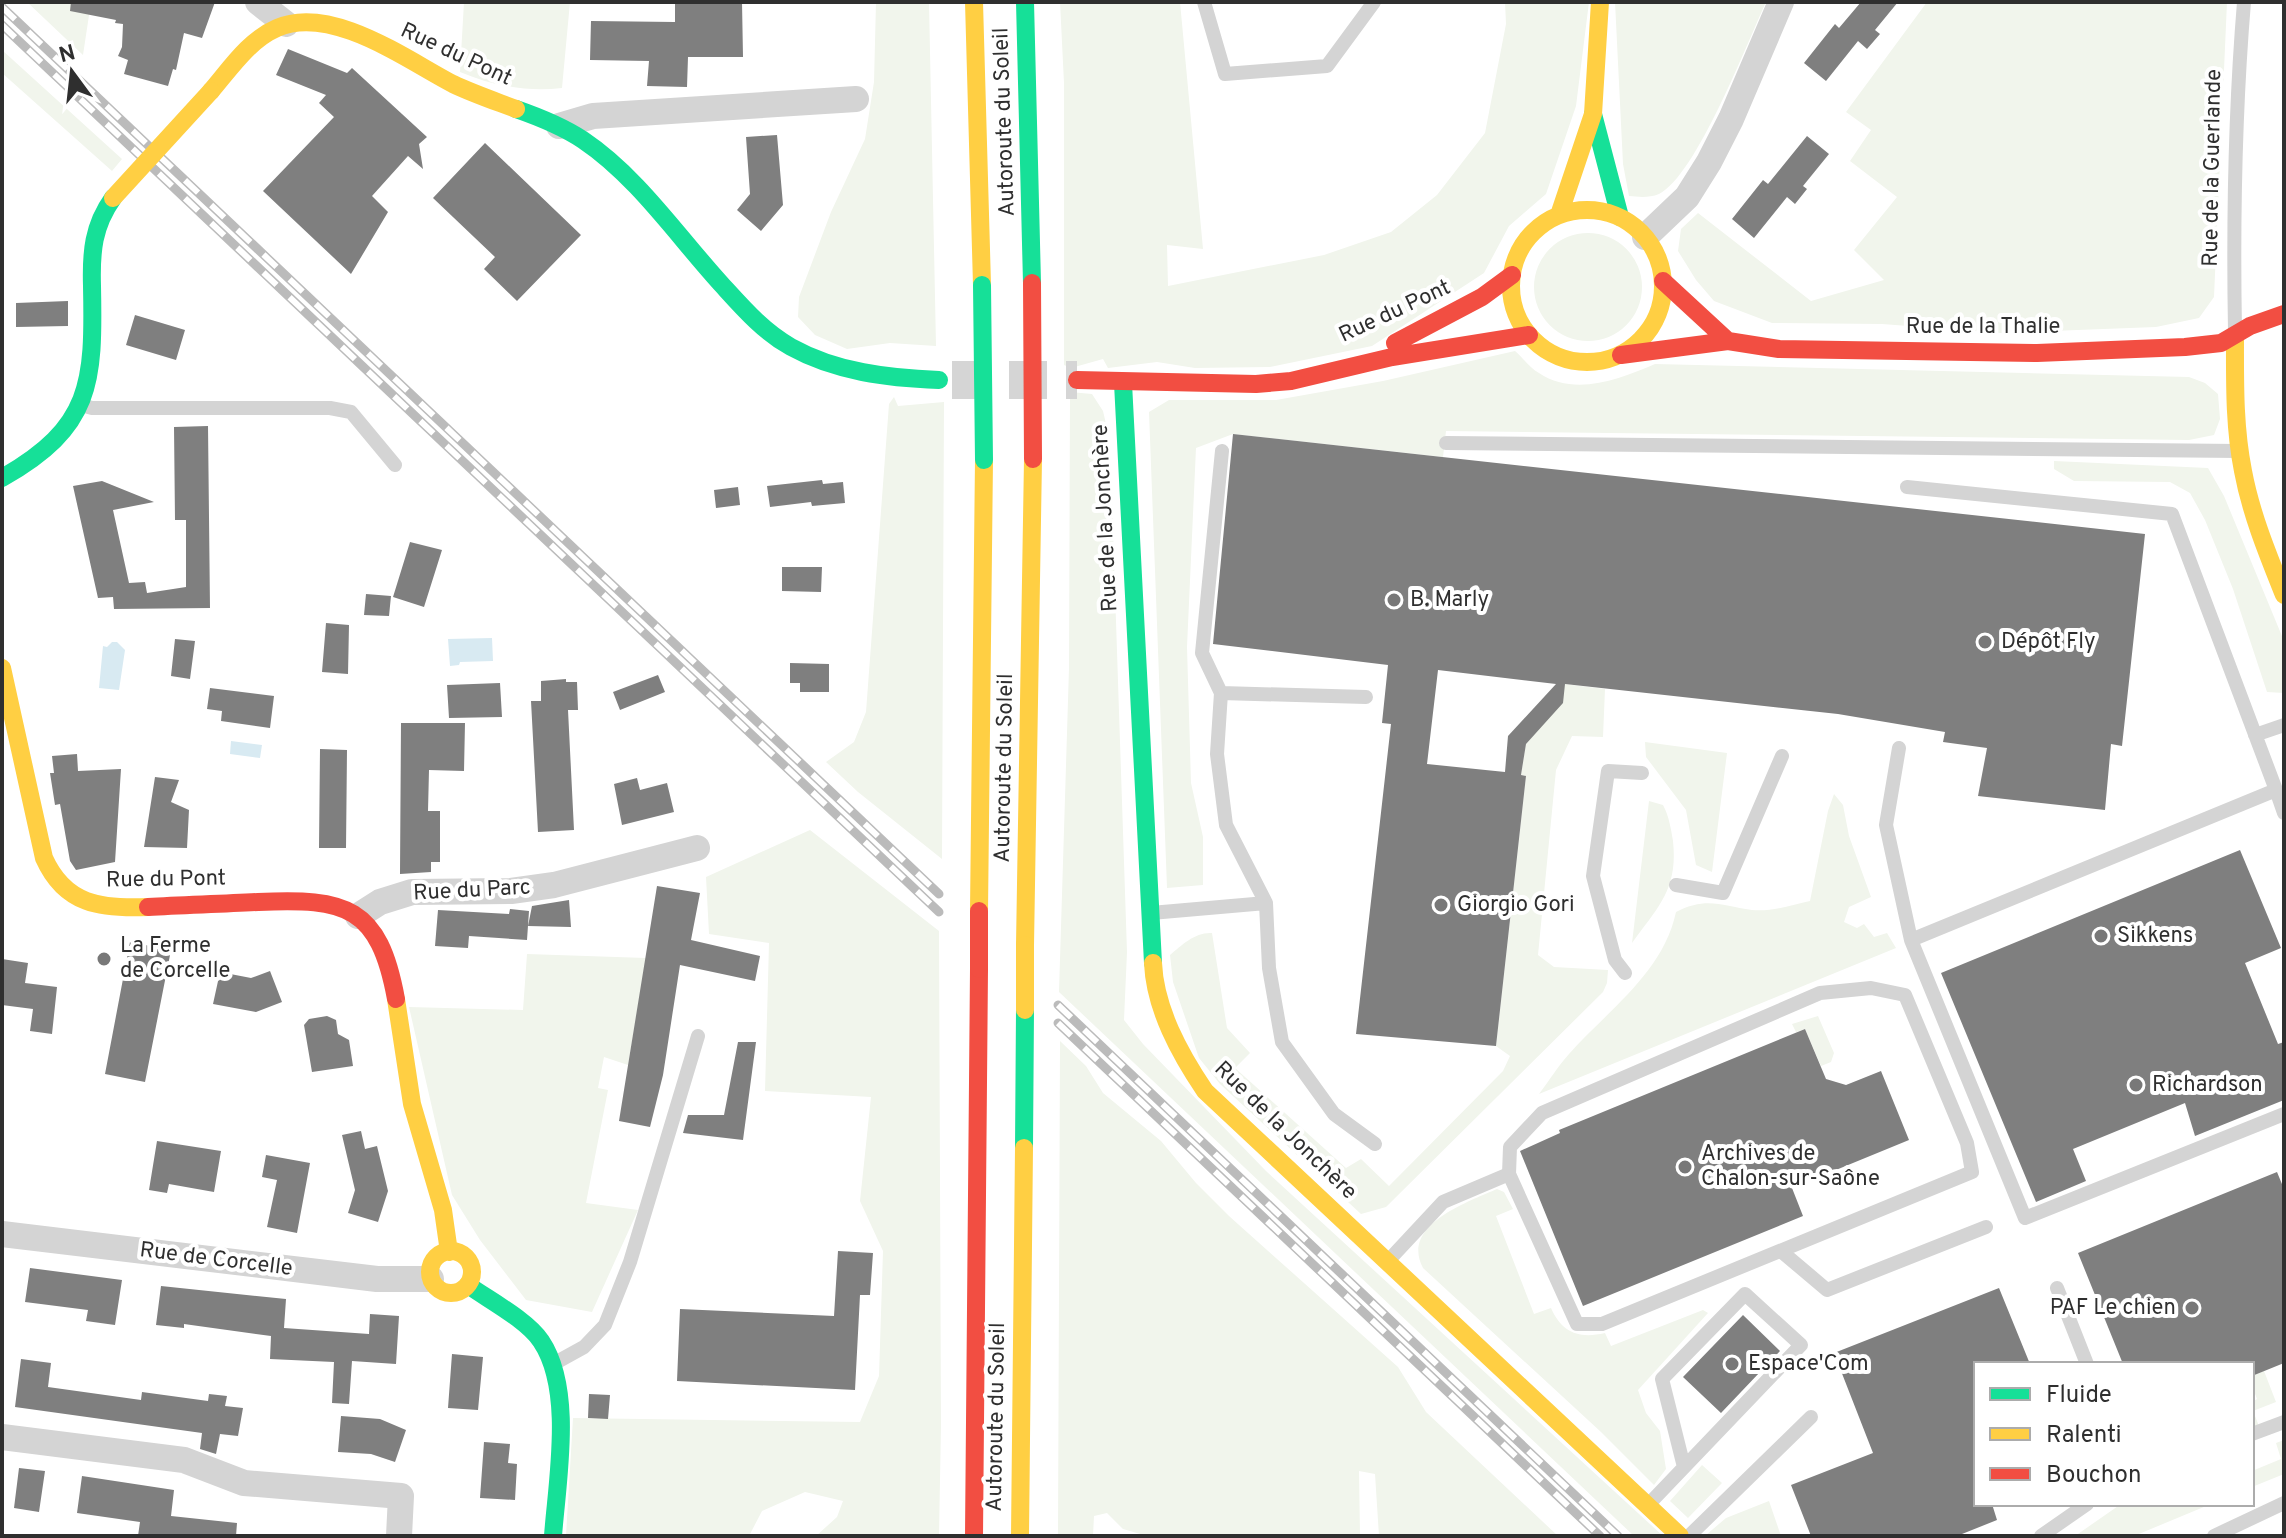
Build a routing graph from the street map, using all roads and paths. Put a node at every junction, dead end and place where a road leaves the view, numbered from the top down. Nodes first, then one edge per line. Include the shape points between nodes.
1 (258, 2) edge
2 (974, 2) edge
3 (1025, 2) edge
4 (1204, 2) edge
5 (1374, 2) edge
6 (1600, 2) edge
7 (1781, 2) edge
8 (2244, 2) edge
9 (286, 24) junction
10 (856, 99) dead end
11 (1593, 114) junction
12 (559, 126) junction
13 (1559, 215) junction
14 (1620, 217) junction
15 (1645, 237) junction
16 (1512, 275) junction
17 (1663, 281) junction
18 (2284, 314) edge
19 (1529, 335) junction
20 (2235, 335) junction
21 (1728, 341) junction
22 (1621, 355) junction
23 (939, 380) tunnel mouth
24 (1077, 380) tunnel mouth
25 (1291, 381) junction
26 (1123, 383) junction
27 (80, 405) junction
28 (1446, 443) dead end
29 (1222, 451) dead end
30 (2240, 451) junction
31 (395, 465) dead end
32 (2, 478) edge
33 (1907, 487) dead end
34 (2280, 576) edge
35 (2284, 595) edge
36 (2, 668) edge
37 (1221, 693) junction
38 (1366, 697) dead end
39 (2284, 725) edge
40 (2255, 735) junction
41 (1899, 748) dead end
42 (1782, 756) dead end
43 (1642, 773) dead end
44 (2276, 790) junction
45 (2284, 813) edge
46 (697, 848) dead end
47 (1676, 885) dead end
48 (1266, 903) junction
49 (1151, 913) junction
50 (358, 916) junction
51 (1911, 940) junction
52 (1625, 973) dead end
53 (698, 1036) dead end
54 (2284, 1114) edge
55 (1375, 1144) dead end
56 (1509, 1174) junction
57 (1986, 1227) dead end
58 (2, 1234) edge
59 (1781, 1251) junction
60 (449, 1252) junction
61 (1388, 1261) junction
62 (431, 1279) junction
63 (468, 1285) junction
64 (2057, 1288) dead end
65 (2086, 1362) edge
66 (552, 1366) junction
67 (1811, 1417) dead end
68 (2284, 1422) edge
69 (2254, 1433) edge
70 (2, 1437) edge
71 (1684, 1467) junction
72 (2284, 1503) edge
73 (1648, 1505) junction
74 (2084, 1506) edge
75 (399, 1536) edge
76 (553, 1536) edge
77 (974, 1536) edge
78 (1020, 1536) edge
79 (1680, 1536) edge
80 (1689, 1536) edge
81 (2041, 1536) edge
82 (2214, 1536) edge

1 - 9 street
2 - 77 main road, Autoroute du Soleil, bridge via 984,460
3 - 78 main road, Autoroute du Soleil, bridge via 1033,459
4 - 5 lane via 1225,74 1327,66
6 - 11 main road
7 - 15 street via 1709,162 1687,197
8 - 20 lane, Rue de la Guerlande
9 - 12 main road, Rue du Pont via 340,28 470,92
9 - 27 main road, bridge via 257,41 113,198 95,225 91,370
10 - 12 street via 593,116
11 - 13 main road
11 - 14 main road
12 - 23 main road, Rue du Pont via 596,149 747,312 790,347 863,373
13 - 14 main road via 1588,210
13 - 16 main road via 1525,243
14 - 15 main road
15 - 17 main road via 1658,257
16 - 19 main road via 1516,314
16 - 25 main road, Rue du Pont via 1441,321 1382,349
17 - 21 main road
17 - 22 main road via 1653,325
18 - 20 main road
19 - 22 main road via 1549,352 1575,361
19 - 25 main road, Rue du Pont via 1392,357
20 - 21 main road, Rue de la Thalie via 2221,343 2185,347 2037,353 1779,349
20 - 30 main road, Rue de la Guerlande
21 - 22 main road, Rue de la Thalie
24 - 26 main road, Rue du Pont
25 - 26 main road, Rue du Pont
26 - 49 main road, Rue de la Jonchère
27 - 31 lane via 351,412
27 - 32 main road via 59,440
28 - 30 lane
29 - 37 lane via 1202,653
30 - 34 main road, Rue de la Guerlande via 2253,510
33 - 40 lane via 2172,514
34 - 35 main road, Rue de la Guerlande
36 - 50 main road, Rue du Pont via 44,858 50,875 78,900 124,908 306,900 335,902
37 - 38 lane
37 - 48 lane via 1217,754 1226,825
39 - 40 lane
40 - 44 lane
41 - 51 lane via 1886,825
42 - 47 lane via 1723,893
43 - 52 lane via 1608,771 1593,876 1615,960
44 - 45 lane
44 - 51 lane
46 - 50 street, Rue du Parc via 554,885 412,892
48 - 49 lane
48 - 55 lane via 1269,968 1282,1042 1334,1114
49 - 61 main road, Rue de la Jonchère via 1154,981 1180,1054 1205,1091
50 - 60 main road via 380,943 387,963 419,1136 442,1206
51 - 54 lane via 2025,1218
53 - 66 lane via 630,1262 605,1325 584,1347
56 - 59 lane via 1577,1324 1602,1324
56 - 59 lane via 1510,1147 1542,1113 1820,993 1871,988 1905,995 1967,1143 1972,1172
56 - 61 lane via 1443,1202
57 - 59 lane via 1827,1290
58 - 62 street, Rue de Corcelle via 377,1279
60 - 62 main road via 436,1258
60 - 63 main road via 469,1262
61 - 73 main road, Rue de la Jonchère
62 - 63 main road via 444,1292
63 - 66 main road via 541,1341
64 - 65 lane
66 - 76 main road via 560,1429
67 - 80 lane
68 - 69 lane
70 - 75 street via 184,1460 244,1483 401,1496
71 - 71 lane via 1801,1345 1745,1294 1662,1379
71 - 73 lane
72 - 82 lane
73 - 79 main road, Rue de la Jonchère
74 - 81 lane

